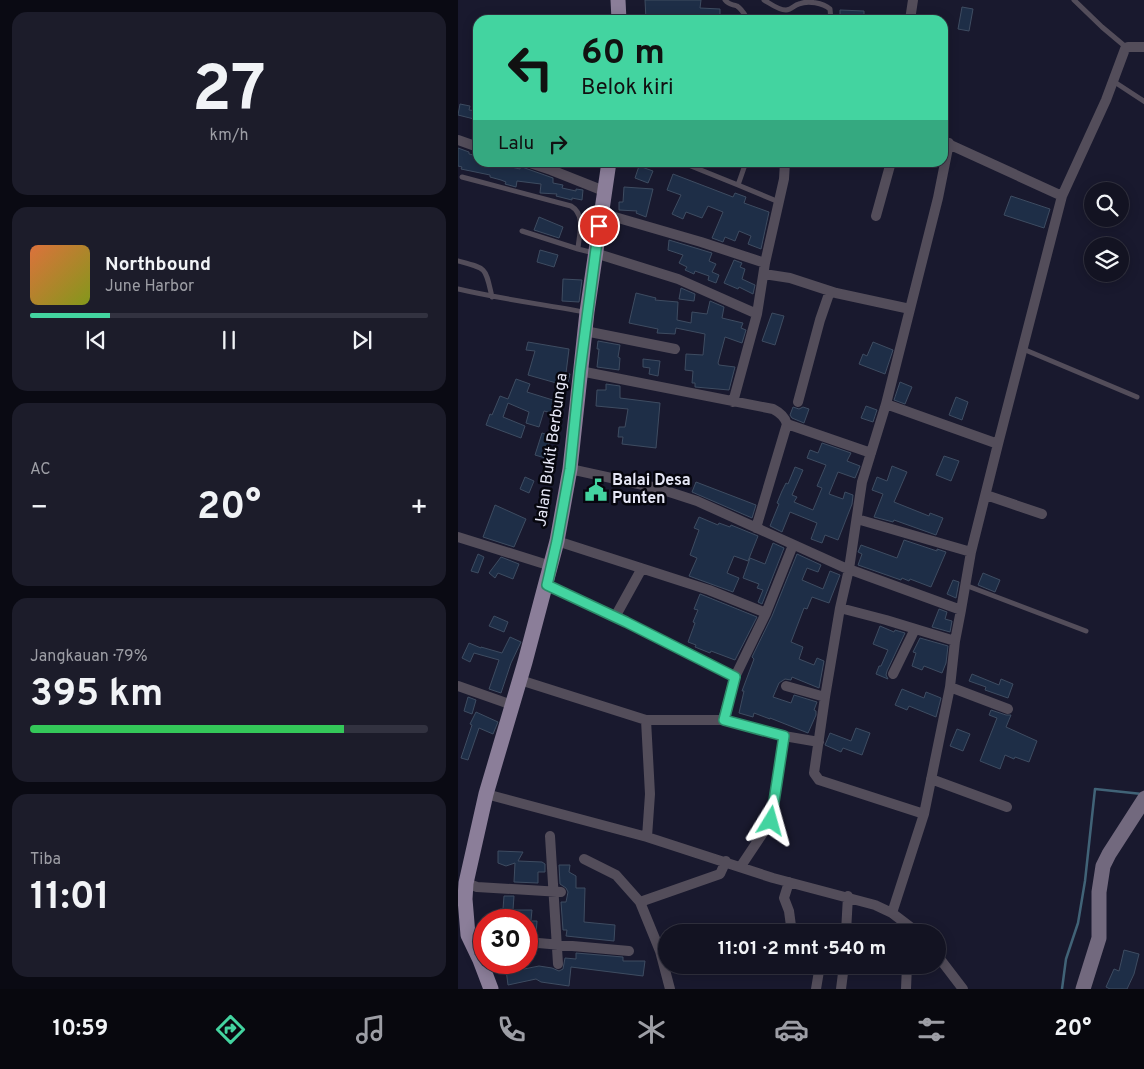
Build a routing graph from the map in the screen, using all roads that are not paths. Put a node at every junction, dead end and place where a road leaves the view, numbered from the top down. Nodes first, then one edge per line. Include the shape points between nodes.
1 (618, 0) edge
2 (726, 0) edge
3 (764, 0) edge
4 (914, 0) edge
5 (1074, 0) edge
6 (619, 15) edge
7 (744, 15) edge
8 (831, 15) edge
9 (911, 15) edge
10 (1144, 47) edge
11 (1127, 48) junction
12 (1113, 81) junction
13 (1144, 102) edge
14 (458, 140) edge
15 (948, 143) edge
16 (473, 145) edge
17 (542, 167) edge
18 (608, 167) edge
19 (693, 167) edge
20 (744, 167) edge
21 (785, 167) edge
22 (890, 167) edge
23 (942, 167) edge
24 (462, 177) dead end
25 (738, 185) junction
26 (604, 191) junction
27 (1062, 196) junction
28 (779, 202) junction
29 (601, 212) junction
30 (876, 216) dead end
31 (522, 231) dead end
32 (578, 248) junction
33 (595, 253) junction
34 (458, 260) edge
35 (765, 263) junction
36 (764, 274) junction
37 (458, 289) edge
38 (830, 291) junction
39 (492, 297) junction
40 (910, 309) junction
41 (587, 312) junction
42 (757, 314) junction
43 (585, 331) junction
44 (675, 349) dead end
45 (1023, 349) junction
46 (580, 371) junction
47 (1137, 398) dead end
48 (733, 402) junction
49 (798, 402) dead end
50 (886, 404) junction
51 (786, 424) junction
52 (998, 444) junction
53 (871, 453) junction
54 (570, 469) junction
55 (986, 495) junction
56 (1042, 514) dead end
57 (857, 519) junction
58 (756, 528) junction
59 (458, 537) edge
60 (557, 541) junction
61 (793, 545) junction
62 (971, 552) junction
63 (550, 566) junction
64 (849, 569) junction
65 (641, 570) junction
66 (547, 585) junction
67 (966, 585) junction
68 (840, 608) junction
69 (961, 610) junction
70 (766, 613) junction
71 (615, 617) junction
72 (916, 629) junction
73 (1086, 631) dead end
74 (955, 641) junction
75 (893, 674) dead end
76 (735, 677) junction
77 (520, 680) junction
78 (458, 686) edge
79 (786, 686) dead end
80 (950, 687) junction
81 (825, 697) junction
82 (512, 704) junction
83 (1008, 709) dead end
84 (646, 720) junction
85 (724, 720) junction
86 (784, 736) junction
87 (819, 742) junction
88 (931, 779) junction
89 (486, 794) junction
90 (1144, 798) edge
91 (1007, 807) dead end
92 (924, 814) junction
93 (550, 836) dead end
94 (648, 837) junction
95 (584, 858) dead end
96 (726, 861) junction
97 (740, 866) junction
98 (788, 881) junction
99 (476, 886) junction
100 (557, 891) junction
101 (848, 896) junction
102 (461, 898) edge
103 (640, 902) junction
104 (892, 913) junction
105 (462, 924) edge
106 (790, 924) edge
107 (846, 924) edge
108 (906, 924) edge
109 (473, 943) edge
110 (538, 943) edge
111 (558, 944) junction
112 (629, 951) dead end
113 (558, 964) dead end
114 (946, 966) edge
115 (487, 974) edge
116 (818, 974) edge
117 (843, 974) edge
118 (907, 974) edge
119 (491, 989) edge
120 (670, 989) edge
121 (816, 989) edge
122 (841, 989) edge
123 (906, 989) edge
124 (964, 989) edge
125 (1083, 989) edge

1 - 6 main road
2 - 7 lane
3 - 8 lane via 784,10 800,4 821,4 830,9
4 - 9 street
5 - 11 lane
10 - 11 street
11 - 12 street
12 - 13 lane
12 - 27 street
14 - 16 street
15 - 27 street
17 - 26 street
18 - 26 main road, Jalan Bukit Berbunga
19 - 25 lane
20 - 25 lane
21 - 28 street
22 - 30 street
23 - 40 street via 938,198
24 - 32 lane via 578,210 581,217
25 - 28 lane
26 - 29 main road, Jalan Bukit Berbunga
27 - 45 street
28 - 35 street
29 - 33 main road, Jalan Bukit Berbunga
29 - 35 street
31 - 32 lane
32 - 33 lane
33 - 41 main road, Jalan Bukit Berbunga
33 - 42 street via 678,279
34 - 39 lane via 481,267
35 - 36 street
36 - 38 street via 790,278
36 - 42 street
37 - 39 lane
38 - 40 street
38 - 49 street
39 - 41 lane
40 - 50 street
41 - 43 main road, Jalan Bukit Berbunga
42 - 48 street
43 - 44 street
43 - 46 main road, Jalan Bukit Berbunga
45 - 47 lane
45 - 52 street
46 - 48 street
46 - 54 main road, Jalan Bukit Berbunga
48 - 51 street via 773,408 782,415
50 - 52 street
50 - 53 street
51 - 53 street
51 - 58 street
52 - 55 street
53 - 57 street via 862,482
54 - 58 street via 657,488 697,501
54 - 60 main road, Jalan Bukit Berbunga
55 - 56 street
55 - 62 street
57 - 62 street
57 - 64 street
58 - 61 street
59 - 63 street
60 - 63 main road, Jalan Bukit Berbunga
60 - 65 street
61 - 64 street
61 - 70 street
62 - 67 street
63 - 66 main road, Jalan Bukit Berbunga
64 - 68 street
64 - 69 street
65 - 70 street via 710,590
65 - 71 street
66 - 71 street
66 - 77 main road, Jalan Bukit Berbunga
67 - 69 street
67 - 73 lane
68 - 72 street
68 - 81 street
69 - 74 street
70 - 76 street
71 - 76 street
72 - 74 street
72 - 75 street
74 - 80 street
76 - 85 street
77 - 82 main road, Jalan Bukit Berbunga
77 - 84 street
78 - 82 street
79 - 81 street
80 - 83 street
80 - 88 street
81 - 87 street
82 - 89 main road, Jalan Bukit Berbunga
84 - 85 street
84 - 94 street via 650,794
85 - 86 street
86 - 87 street
86 - 97 street via 771,821
87 - 92 street via 814,774 817,779
88 - 91 street
88 - 92 street
89 - 94 street
89 - 99 main road, Jalan Bukit Berbunga
90 - 125 street via 1103,866 1099,892 1100,938
92 - 104 street
93 - 100 street
94 - 96 street
95 - 103 street via 616,875
96 - 97 street
96 - 103 street via 720,874
97 - 98 street
98 - 101 street
98 - 106 street via 784,898
99 - 100 street
99 - 102 main road, Jalan Bukit Berbunga
100 - 111 street
101 - 104 street
101 - 107 street
102 - 105 main road, Jalan Bukit Berbunga
103 - 120 street via 660,951
104 - 108 street
105 - 109 main road, Jalan Bukit Berbunga
110 - 111 street
111 - 112 street
111 - 113 street
114 - 124 street
115 - 119 main road, Jalan Bukit Berbunga
116 - 121 street
117 - 122 street
118 - 123 street

